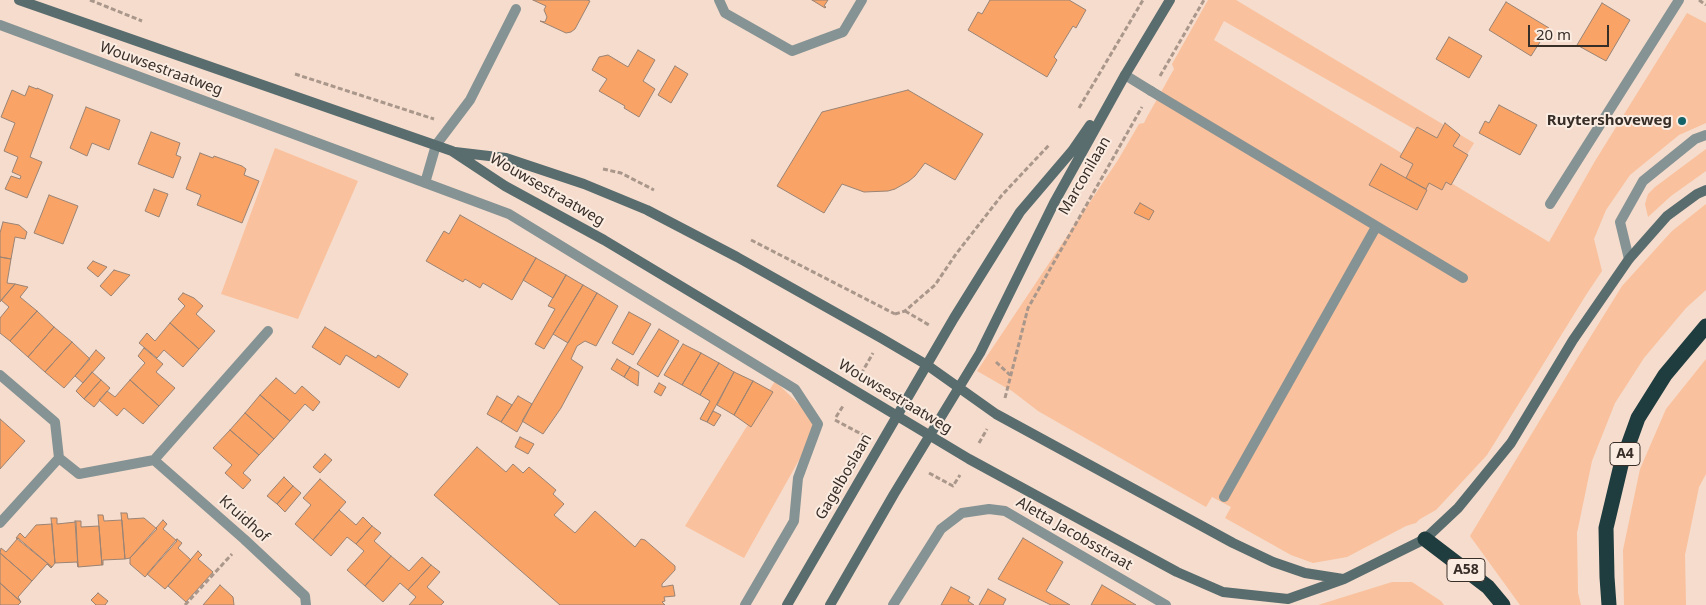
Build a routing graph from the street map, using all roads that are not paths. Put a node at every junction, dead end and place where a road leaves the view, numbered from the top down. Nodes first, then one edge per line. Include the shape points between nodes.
1 (19, 0) edge
2 (719, 0) edge
3 (862, 0) edge
4 (1170, 0) edge
5 (1679, 0) edge
6 (516, 9) dead end
7 (1, 29) edge
8 (1124, 75) junction
9 (1706, 135) edge
10 (436, 145) junction
11 (452, 152) junction
12 (425, 183) junction
13 (1706, 190) edge
14 (1550, 204) dead end
15 (1376, 227) junction
16 (1630, 259) junction
17 (1463, 278) dead end
18 (1706, 326) edge
19 (268, 331) dead end
20 (927, 365) junction
21 (0, 375) edge
22 (959, 389) junction
23 (897, 416) junction
24 (818, 424) joint
25 (930, 436) junction
26 (59, 458) junction
27 (154, 460) junction
28 (1224, 497) dead end
29 (0, 523) edge
30 (1425, 539) junction
31 (1344, 579) junction
32 (306, 605) edge
33 (744, 605) edge
34 (787, 605) edge
35 (830, 605) edge
36 (894, 605) edge
37 (1166, 605) edge
38 (1503, 605) edge
39 (1610, 605) edge

1 - 10 main road, Wouwsestraatweg
2 - 3 street via 725,13 792,51 843,32
4 - 8 main road, Marconilaan
5 - 14 street
6 - 10 street via 470,100
7 - 12 street, Wouwsestraatweg
8 - 15 street
8 - 20 main road, Marconilaan via 1072,152 1020,212
8 - 22 main road, Marconilaan
9 - 16 street via 1695,139 1643,181 1620,222
10 - 11 main road, Wouwsestraatweg
10 - 12 street
11 - 20 main road, Wouwsestraatweg via 506,158 648,210 737,256
11 - 23 main road, Wouwsestraatweg
12 - 24 street, Wouwsestraatweg via 509,214 759,365 795,388
13 - 16 main road via 1667,216
15 - 17 street
15 - 28 street
16 - 30 main road via 1573,340 1511,442 1458,508
18 - 39 highway, A4 via 1665,375 1638,418 1621,465 1606,528
19 - 27 street
20 - 22 main road, Wouwsestraatweg
20 - 23 main road, Gagelboslaan
21 - 26 street via 55,422
22 - 25 main road
22 - 31 main road, Wouwsestraatweg via 996,414 1233,543 1305,573
23 - 25 main road, Wouwsestraatweg
23 - 34 main road, Gagelboslaan
24 - 33 street, Gagelboslaan via 798,478 794,521
25 - 31 main road, Wouwsestraatweg via 1177,572 1223,592 1288,599
25 - 35 main road
26 - 27 street via 79,474
26 - 29 street
27 - 32 street, Kruidhof via 304,596
30 - 31 main road, Wouwsestraatweg
30 - 38 highway, A58 via 1488,587
36 - 37 street, Aletta Jacobsstraat via 941,529 962,513 989,509 1006,511

